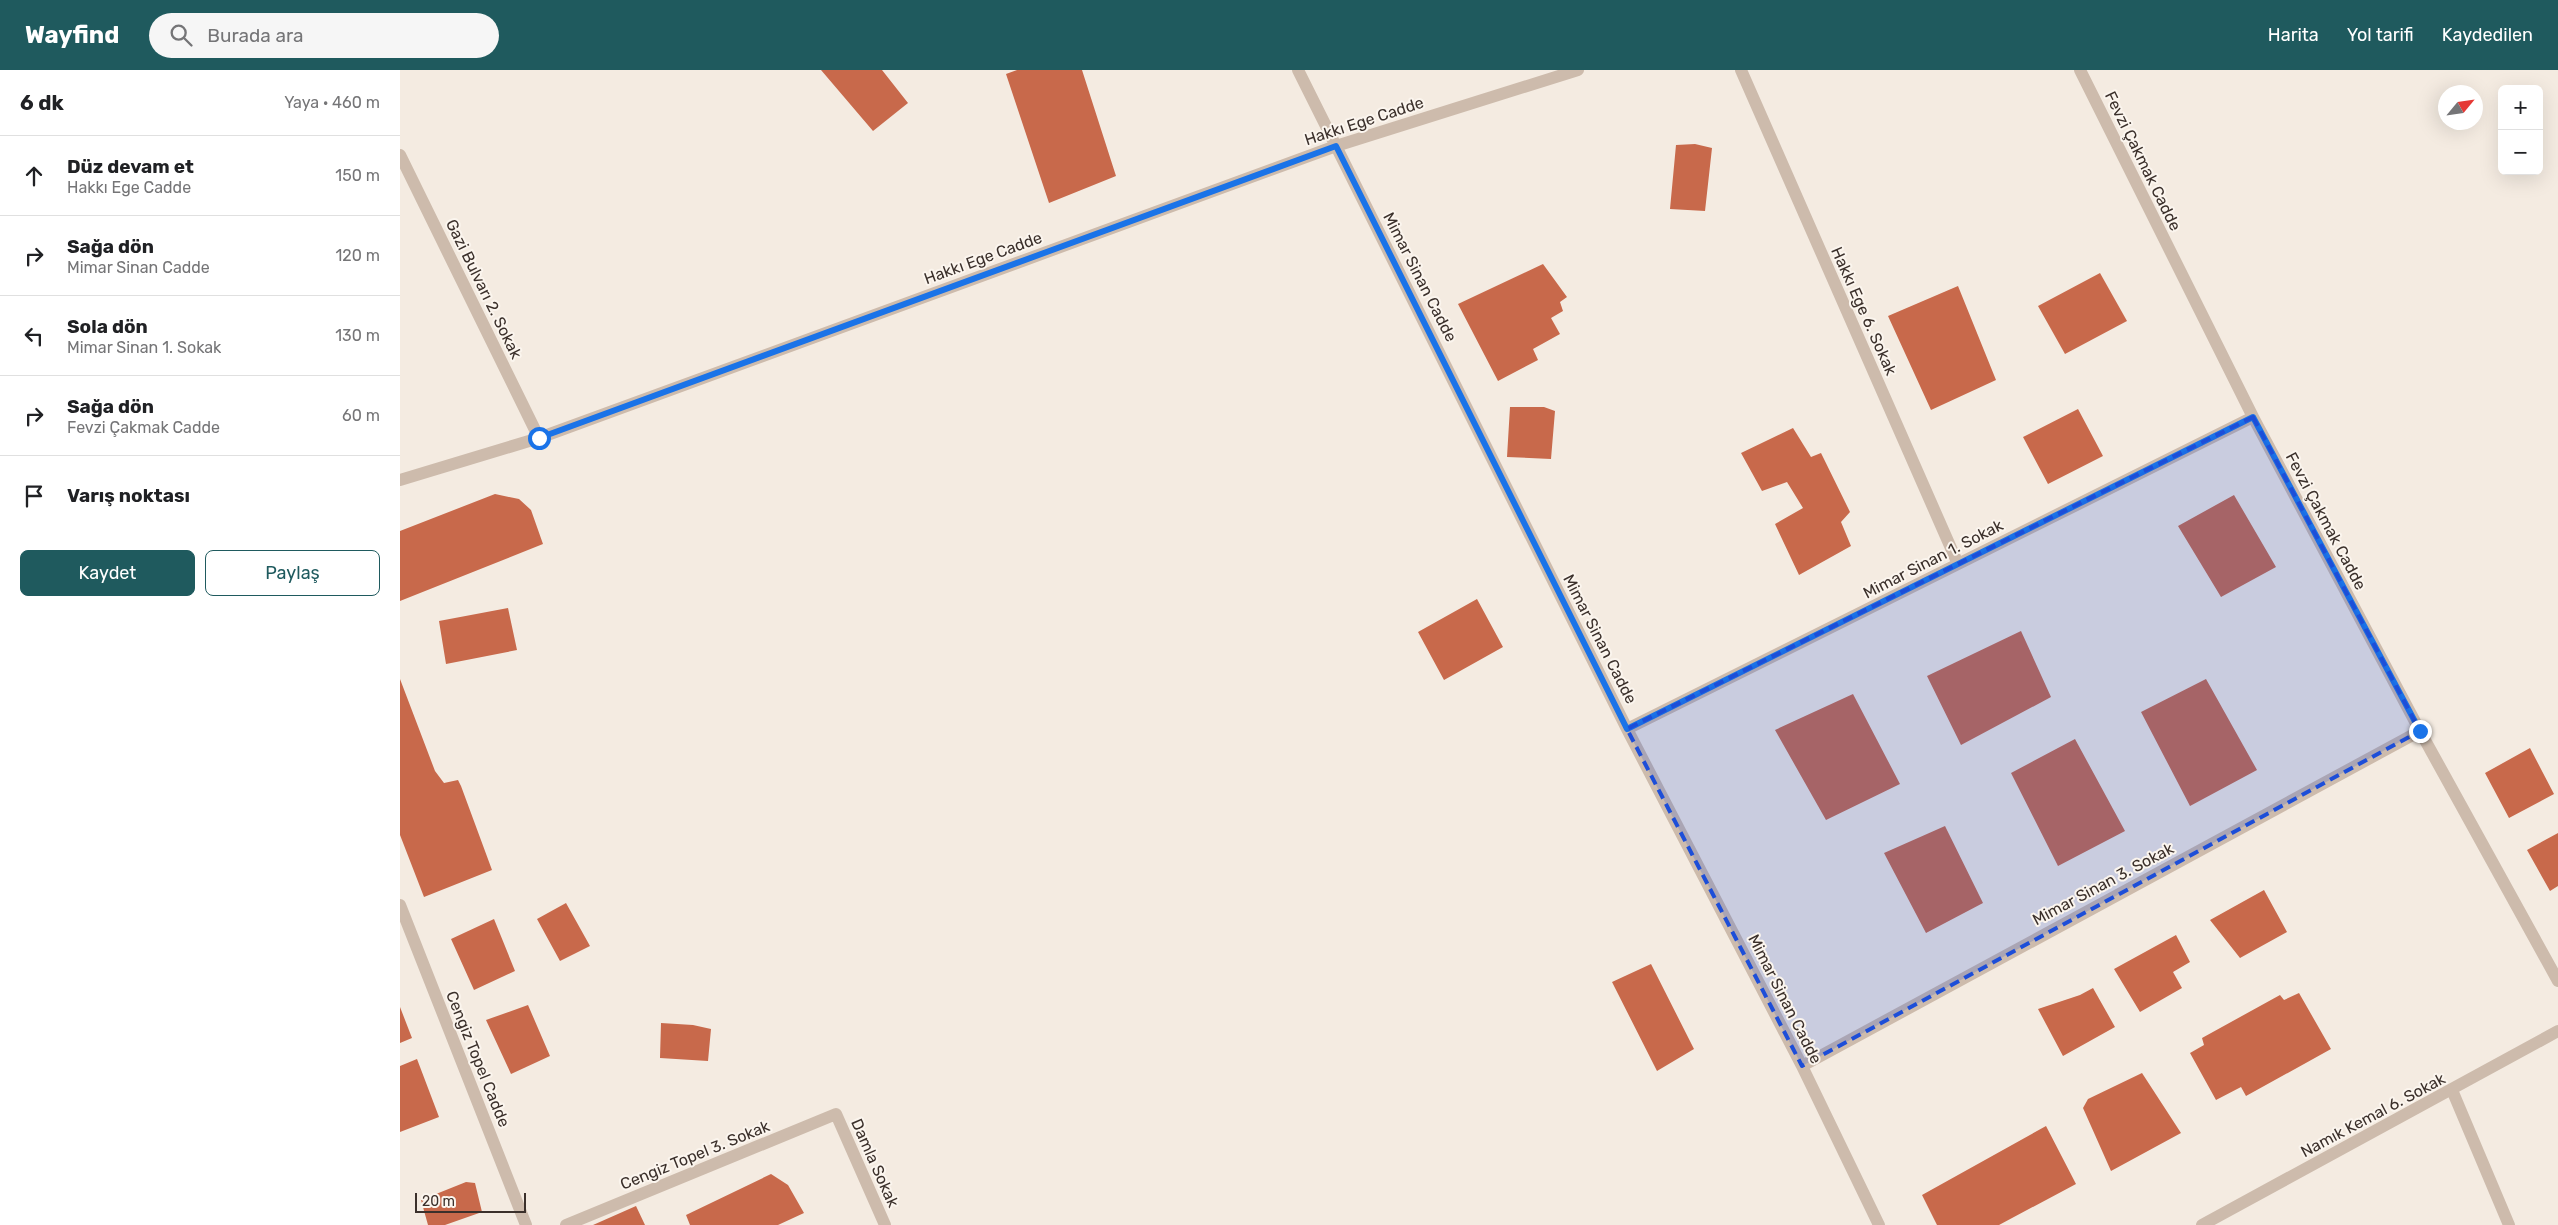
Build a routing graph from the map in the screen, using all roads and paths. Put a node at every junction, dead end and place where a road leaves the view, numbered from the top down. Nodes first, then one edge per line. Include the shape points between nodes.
1 (1298, 70) edge
2 (1578, 70) edge
3 (1741, 70) edge
4 (2080, 70) edge
5 (1336, 146) junction
6 (400, 155) edge
7 (2253, 417) junction
8 (539, 438) junction
9 (400, 480) edge
10 (1958, 564) junction
11 (1627, 729) junction
12 (2420, 731) junction
13 (400, 906) edge
14 (2558, 980) edge
15 (2558, 1032) edge
16 (1802, 1066) junction
17 (2452, 1090) junction
18 (836, 1114) joint
19 (2224, 1220) edge
20 (526, 1225) edge
21 (566, 1225) edge
22 (885, 1225) edge
23 (1880, 1225) edge
24 (2202, 1225) edge
25 (2509, 1225) edge

1 - 5 street, Mimar Sinan Cadde
2 - 5 street, Hakkı Ege Cadde
3 - 10 street, Hakkı Ege 6. Sokak
4 - 7 street, Fevzi Çakmak Cadde
5 - 8 street, Hakkı Ege Cadde
5 - 11 street, Mimar Sinan Cadde
6 - 8 street, Gazi Bulvarı 2. Sokak
7 - 10 street, Mimar Sinan 1. Sokak
7 - 12 street, Fevzi Çakmak Cadde
8 - 9 street, Hakkı Ege Cadde
10 - 11 street, Mimar Sinan 1. Sokak
11 - 16 street, Mimar Sinan Cadde
12 - 14 street, Fevzi Çakmak Cadde
12 - 16 street, Mimar Sinan 3. Sokak
13 - 20 street, Cengiz Topel Cadde
15 - 17 street, Namık Kemal 6. Sokak
16 - 23 street, Mimar Sinan Cadde
17 - 19 street, Namık Kemal 6. Sokak
17 - 25 street
18 - 21 street, Cengiz Topel 3. Sokak
18 - 22 street, Damla Sokak
19 - 24 street, Namık Kemal 6. Sokak

